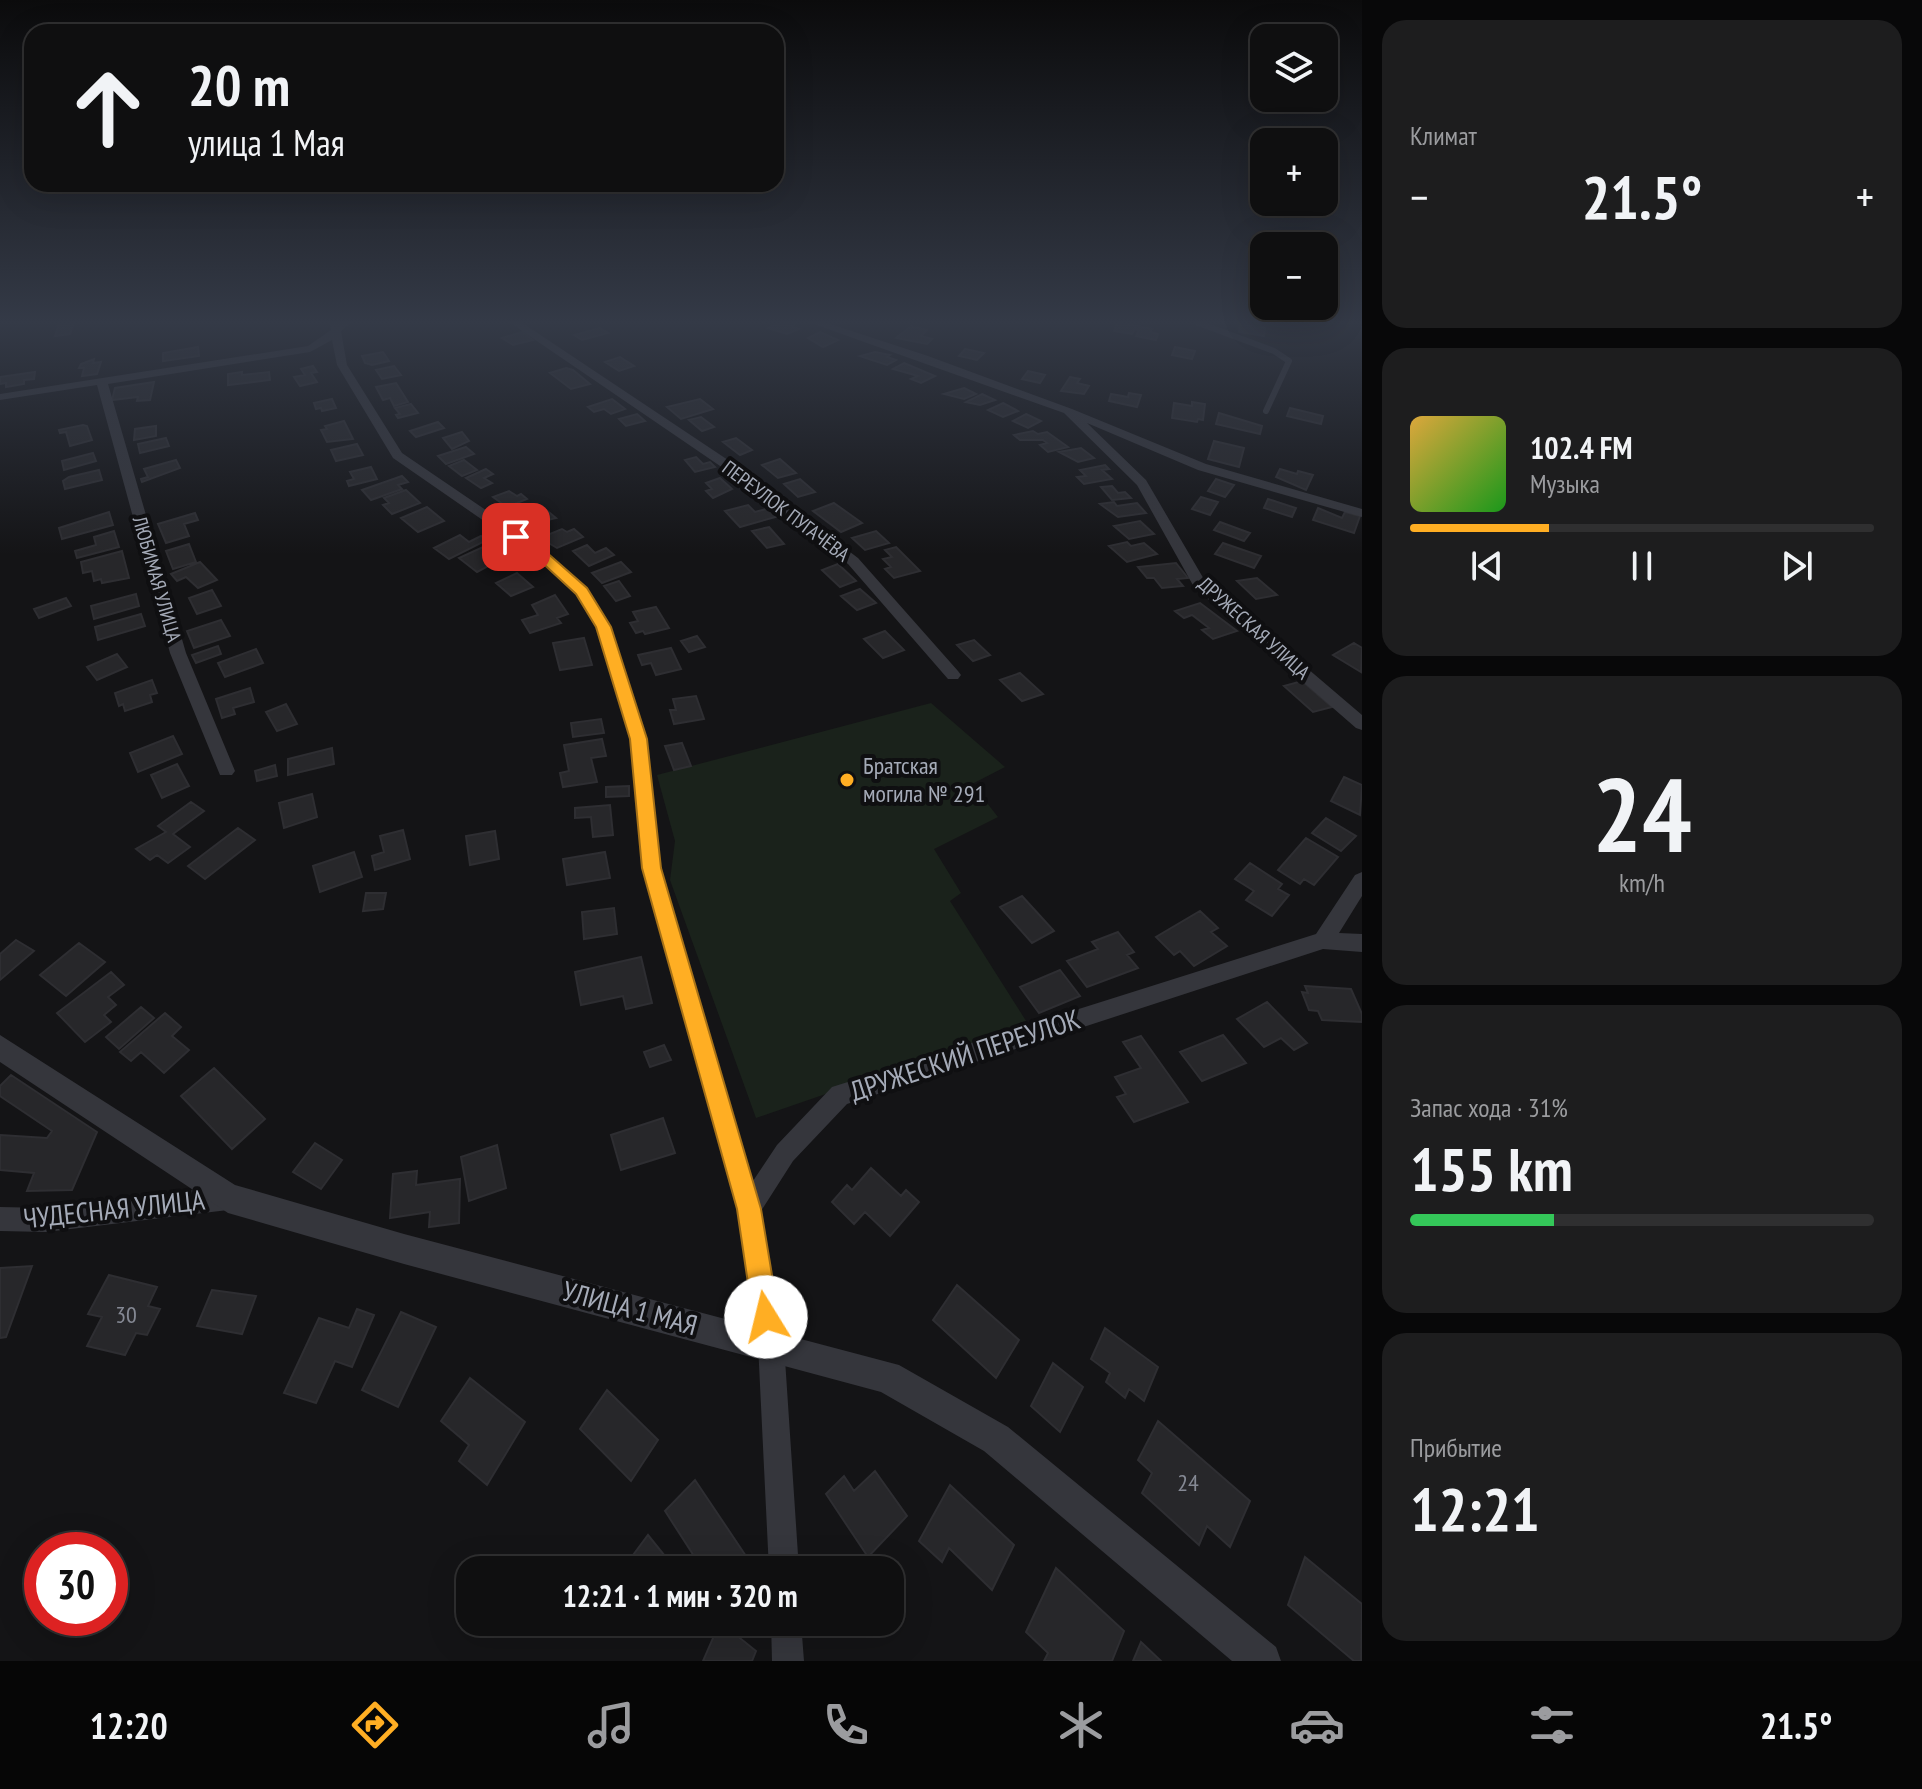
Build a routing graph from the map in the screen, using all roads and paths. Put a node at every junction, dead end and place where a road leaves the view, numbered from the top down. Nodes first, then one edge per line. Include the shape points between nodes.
1 (107, 400) edge
2 (363, 400) edge
3 (629, 400) edge
4 (1037, 400) edge
5 (1271, 400) edge
6 (1068, 411) junction
7 (1266, 411) dead end
8 (1362, 513) edge
9 (953, 675) dead end
10 (1362, 724) edge
11 (226, 771) dead end
12 (1362, 880) edge
13 (1323, 940) junction
14 (1362, 943) edge
15 (0, 1047) edge
16 (228, 1198) junction
17 (749, 1209) junction
18 (0, 1219) edge
19 (771, 1344) junction
20 (783, 1556) edge
21 (787, 1636) edge
22 (788, 1661) edge
23 (1262, 1661) edge

1 - 11 street, ЛЮБИМАЯ УЛИЦА via 178,653
2 - 17 street via 397,455 541,554 582,592 604,627 639,739 651,868
3 - 9 street, ПЕРЕУЛОК ПУГАЧЁВА via 727,465 853,561
4 - 6 street, ДРУЖЕСКАЯ УЛИЦА
5 - 7 lane
6 - 8 street, ДРУЖЕСКАЯ УЛИЦА via 1202,467
6 - 10 street, ДРУЖЕСКАЯ УЛИЦА via 1142,483 1199,584
12 - 13 street
13 - 14 street, ДРУЖЕСКИЙ ПЕРЕУЛОК
13 - 17 street, ДРУЖЕСКИЙ ПЕРЕУЛОК via 840,1095 785,1153
15 - 16 street, УЛИЦА 1 МАЯ
16 - 18 street, ЧУДЕСНАЯ УЛИЦА via 46,1220
16 - 19 street, УЛИЦА 1 МАЯ
17 - 19 street
19 - 20 street
19 - 23 street, УЛИЦА 1 МАЯ via 887,1377 996,1439
21 - 22 street

